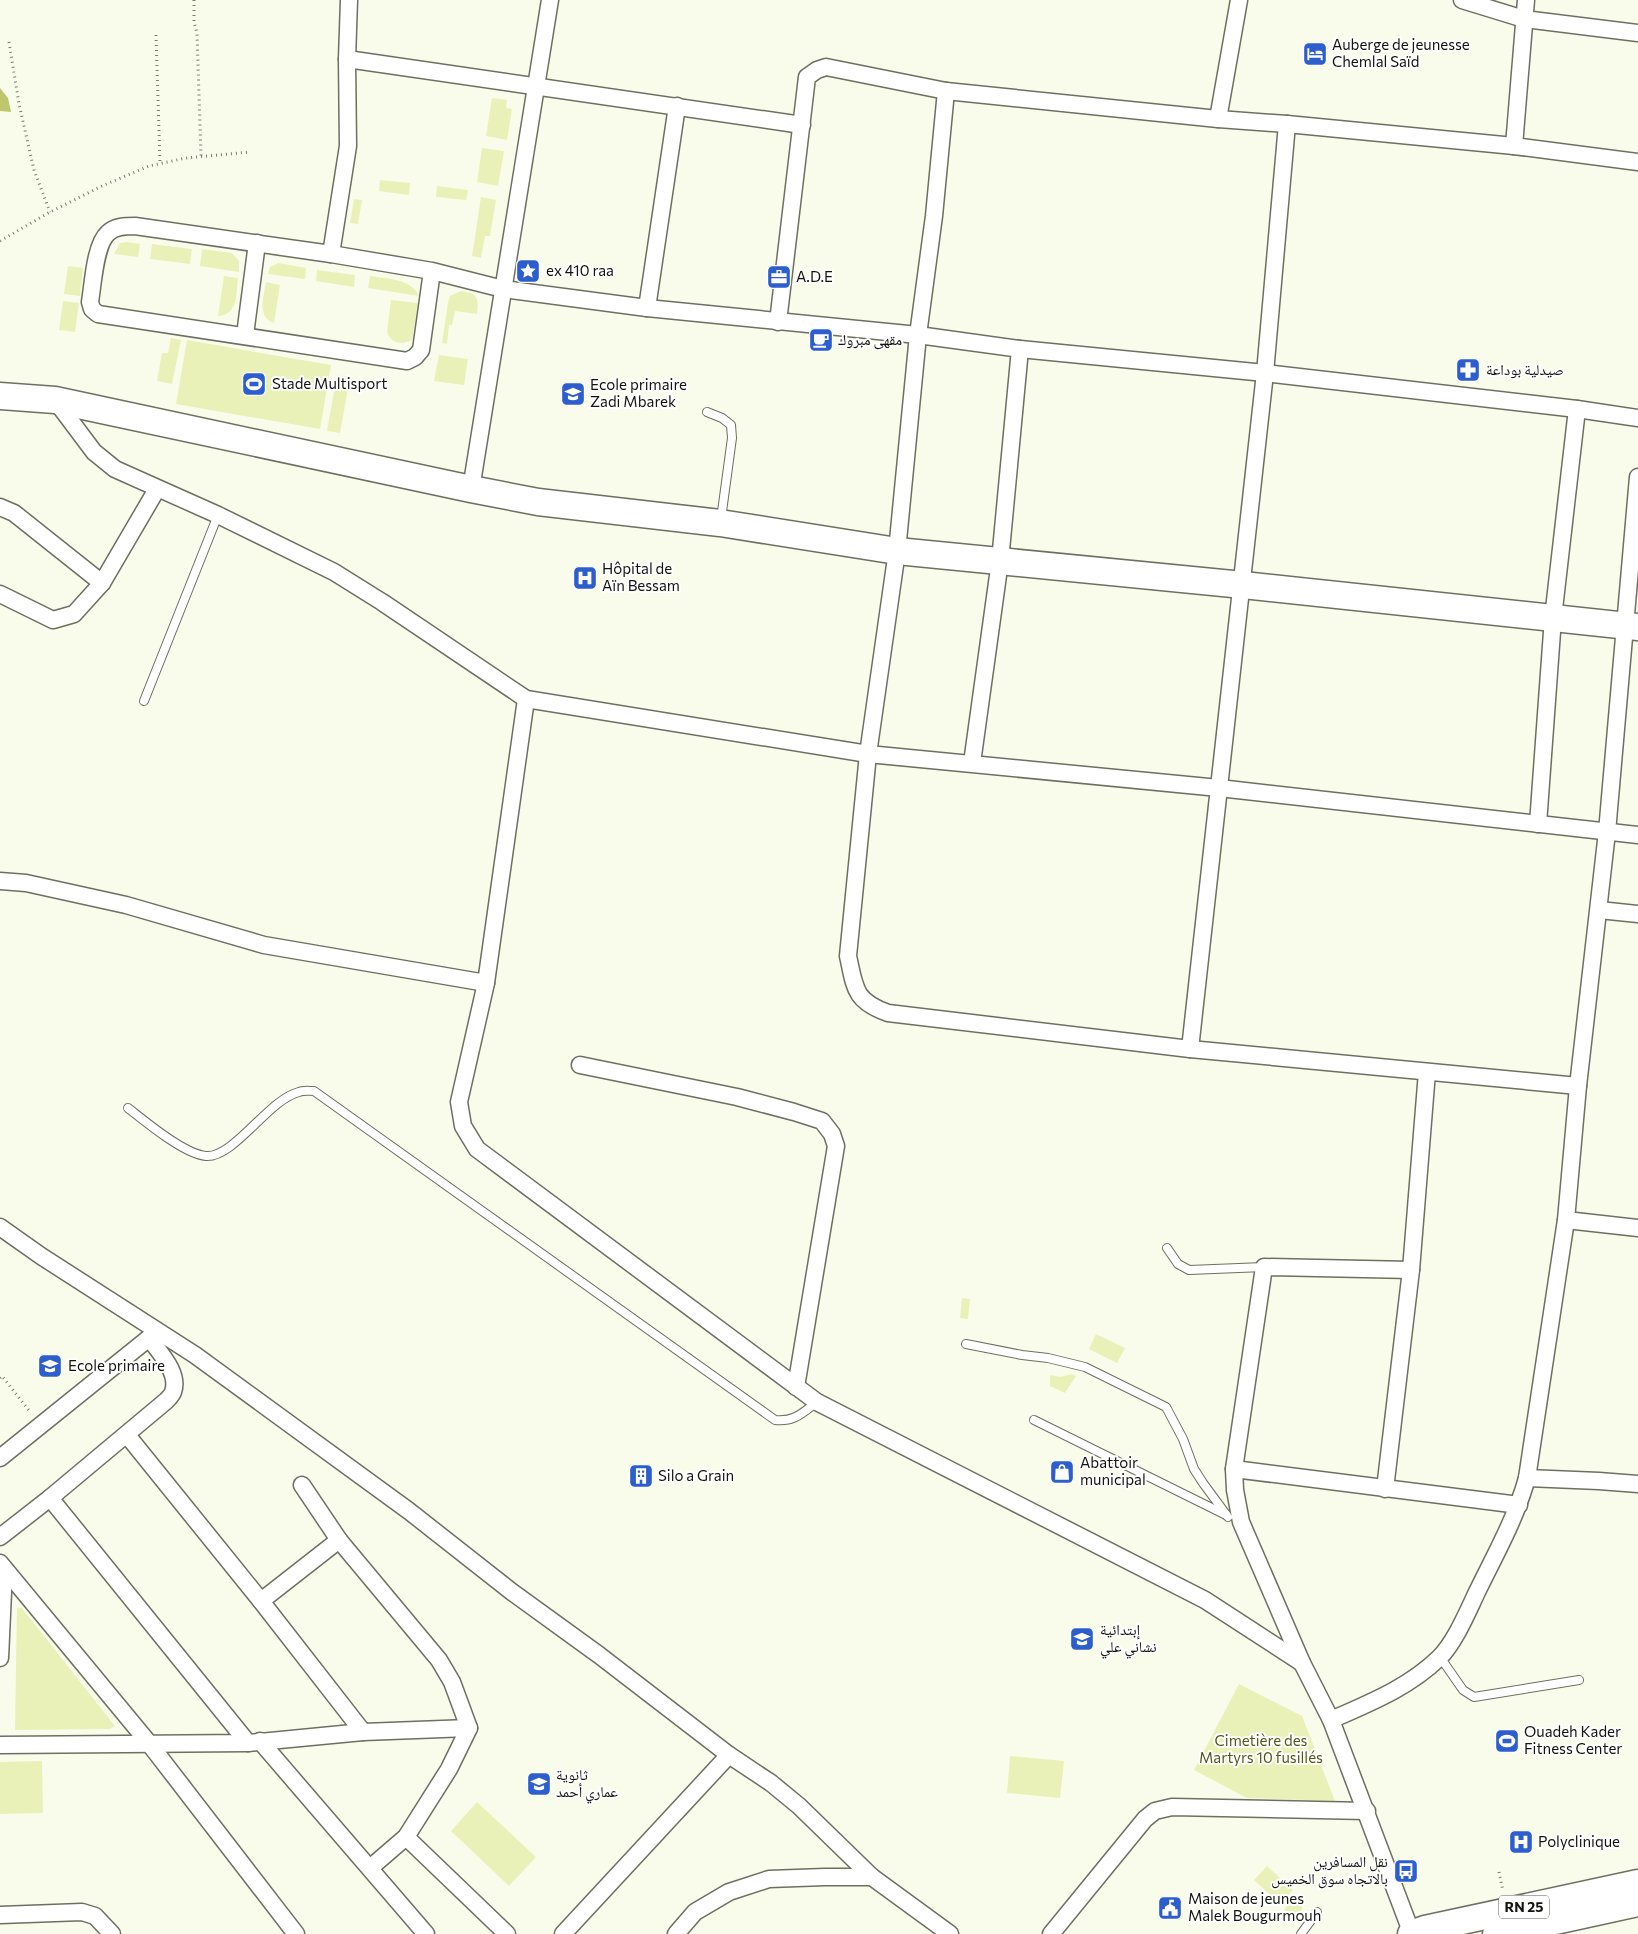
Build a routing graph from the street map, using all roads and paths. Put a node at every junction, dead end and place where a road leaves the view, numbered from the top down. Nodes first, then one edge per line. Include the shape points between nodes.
1 (194, 0) edge
2 (349, 0) edge
3 (550, 0) edge
4 (1239, 0) edge
5 (1462, 0) edge
6 (1526, 0) edge
7 (1524, 19) junction
8 (1638, 33) edge
9 (156, 35) dead end
10 (9, 42) dead end
11 (347, 59) junction
12 (536, 86) junction
13 (946, 91) junction
14 (676, 106) junction
15 (1218, 119) junction
16 (1286, 124) junction
17 (802, 125) junction
18 (1514, 146) junction
19 (250, 152) dead end
20 (201, 156) junction
21 (1638, 162) edge
22 (160, 163) junction
23 (50, 212) junction
24 (0, 241) edge
25 (257, 243) junction
26 (332, 254) junction
27 (432, 271) junction
28 (503, 289) junction
29 (647, 308) junction
30 (778, 322) junction
31 (918, 335) junction
32 (245, 336) junction
33 (1020, 349) junction
34 (1265, 372) junction
35 (0, 396) edge
36 (55, 400) junction
37 (1577, 409) junction
38 (707, 412) dead end
39 (1638, 418) edge
40 (1638, 478) edge
41 (157, 489) junction
42 (471, 489) junction
43 (0, 507) edge
44 (218, 516) junction
45 (720, 523) junction
46 (897, 551) junction
47 (1000, 561) junction
48 (102, 583) junction
49 (1243, 585) junction
50 (0, 594) edge
51 (1553, 618) junction
52 (1632, 626) edge
53 (526, 699) junction
54 (144, 701) dead end
55 (868, 754) junction
56 (972, 763) junction
57 (1219, 788) junction
58 (1538, 824) junction
59 (1607, 832) junction
60 (1638, 835) edge
61 (0, 881) edge
62 (1599, 910) junction
63 (1638, 914) edge
64 (486, 983) junction
65 (1190, 1048) junction
66 (580, 1065) dead end
67 (1427, 1072) junction
68 (1578, 1086) junction
69 (128, 1108) dead end
70 (1566, 1220) junction
71 (0, 1227) edge
72 (1638, 1228) edge
73 (1167, 1248) dead end
74 (1264, 1267) junction
75 (1412, 1270) junction
76 (153, 1334) junction
77 (966, 1344) dead end
78 (0, 1378) edge
79 (796, 1387) junction
80 (817, 1402) junction
81 (1034, 1420) dead end
82 (41, 1425) junction
83 (127, 1434) junction
84 (0, 1458) edge
85 (1234, 1469) junction
86 (1527, 1478) junction
87 (1638, 1484) edge
88 (302, 1485) dead end
89 (1385, 1489) junction
90 (50, 1498) junction
91 (1519, 1505) junction
92 (1235, 1520) junction
93 (0, 1537) edge
94 (339, 1540) junction
95 (2, 1566) edge
96 (261, 1601) junction
97 (1, 1623) edge
98 (1440, 1657) junction
99 (0, 1658) edge
100 (1302, 1664) junction
101 (1579, 1680) dead end
102 (1331, 1720) junction
103 (469, 1728) junction
104 (363, 1732) junction
105 (148, 1742) junction
106 (254, 1742) junction
107 (0, 1744) edge
108 (729, 1755) junction
109 (1367, 1811) junction
110 (406, 1837) junction
111 (370, 1868) junction
112 (872, 1877) junction
113 (1638, 1883) edge
114 (1638, 1903) edge
115 (1317, 1912) dead end
116 (0, 1915) edge
117 (112, 1934) edge
118 (296, 1934) edge
119 (426, 1934) edge
120 (507, 1934) edge
121 (563, 1934) edge
122 (676, 1934) edge
123 (950, 1934) edge
124 (1052, 1934) edge
125 (1301, 1934) edge
126 (1412, 1934) edge
127 (1496, 1934) edge

1 - 20 path
2 - 11 street
3 - 12 street
4 - 15 street
5 - 7 street
6 - 7 street
7 - 8 street
7 - 18 street
9 - 22 path
10 - 23 path via 34,170
11 - 12 street
11 - 26 street via 348,146
12 - 14 street
12 - 28 street
13 - 15 street
13 - 17 street via 826,67 807,77
13 - 31 street
14 - 17 street
14 - 29 street
15 - 16 street
16 - 18 street
16 - 34 street
17 - 30 street
18 - 21 street
19 - 20 path
20 - 22 path
22 - 23 path via 102,186
23 - 24 path
25 - 26 street
25 - 32 street
25 - 32 street via 135,226 120,227 108,233 100,247 90,302 98,314
26 - 27 street
27 - 28 street
27 - 32 street via 421,350 407,361
28 - 29 street
28 - 42 street
29 - 30 street
30 - 31 street
31 - 33 street
31 - 46 street
33 - 34 street
33 - 47 street
34 - 37 street
34 - 49 street
35 - 36 main road
36 - 41 street via 94,452 115,469
36 - 42 main road
37 - 39 street
37 - 51 street
38 - 45 lane via 731,425
40 - 52 street
41 - 44 street
41 - 48 street
42 - 45 main road via 538,502
43 - 48 street via 14,513
44 - 53 street via 334,572
44 - 54 lane
45 - 46 main road
46 - 47 main road
46 - 55 street
47 - 49 main road
47 - 56 street
48 - 50 street via 74,614 53,620
49 - 51 main road
49 - 57 street
51 - 52 main road
51 - 58 street
52 - 59 street
53 - 55 street
53 - 64 street
55 - 56 street
55 - 65 street via 848,956 854,985 861,998 872,1007 888,1013
56 - 57 street
57 - 58 street
57 - 65 street
58 - 59 street
59 - 60 street
59 - 62 street
61 - 64 street via 126,905 264,945
62 - 63 street
62 - 68 street
64 - 79 street via 459,1102 463,1126 477,1149
65 - 67 street
66 - 79 street via 794,1112 822,1121 832,1134 836,1146
67 - 68 street
67 - 75 street
68 - 70 street
69 - 80 lane via 184,1148 206,1156 224,1152 284,1098 300,1091 314,1091 775,1420 788,1421
70 - 72 street
70 - 86 street
71 - 76 street
73 - 74 lane via 1178,1264 1189,1270
74 - 75 street
74 - 85 street
75 - 89 street
76 - 82 street
76 - 83 street via 174,1380 173,1392
76 - 108 street via 195,1355 409,1511
77 - 92 lane via 1085,1367 1166,1406 1202,1483
78 - 82 path via 2,1376
79 - 80 street
80 - 100 street via 1205,1600
81 - 92 lane
82 - 84 street
83 - 90 street
83 - 96 street
85 - 89 street
85 - 92 street
86 - 87 street
86 - 91 street
88 - 94 street
89 - 91 street
90 - 93 street
90 - 106 street
91 - 98 street via 1458,1629
92 - 100 street
94 - 96 street
94 - 103 street via 439,1660 452,1682
95 - 97 street
95 - 105 street
96 - 104 street
97 - 99 street
98 - 101 lane via 1463,1690 1474,1697
98 - 102 street via 1410,1682
100 - 102 street
102 - 109 street
103 - 104 street
103 - 110 street via 449,1769
104 - 106 street
105 - 106 street
105 - 107 street
105 - 118 street
106 - 111 street
108 - 112 street via 799,1806
108 - 121 street
109 - 124 street via 1172,1807 1155,1810
109 - 126 street
110 - 111 street
110 - 120 street
111 - 119 street
112 - 122 street via 769,1879 728,1892 694,1912
112 - 123 street
113 - 126 main road, RN 25
114 - 127 main road, RN 25
115 - 125 lane
116 - 117 street via 82,1912 95,1916

